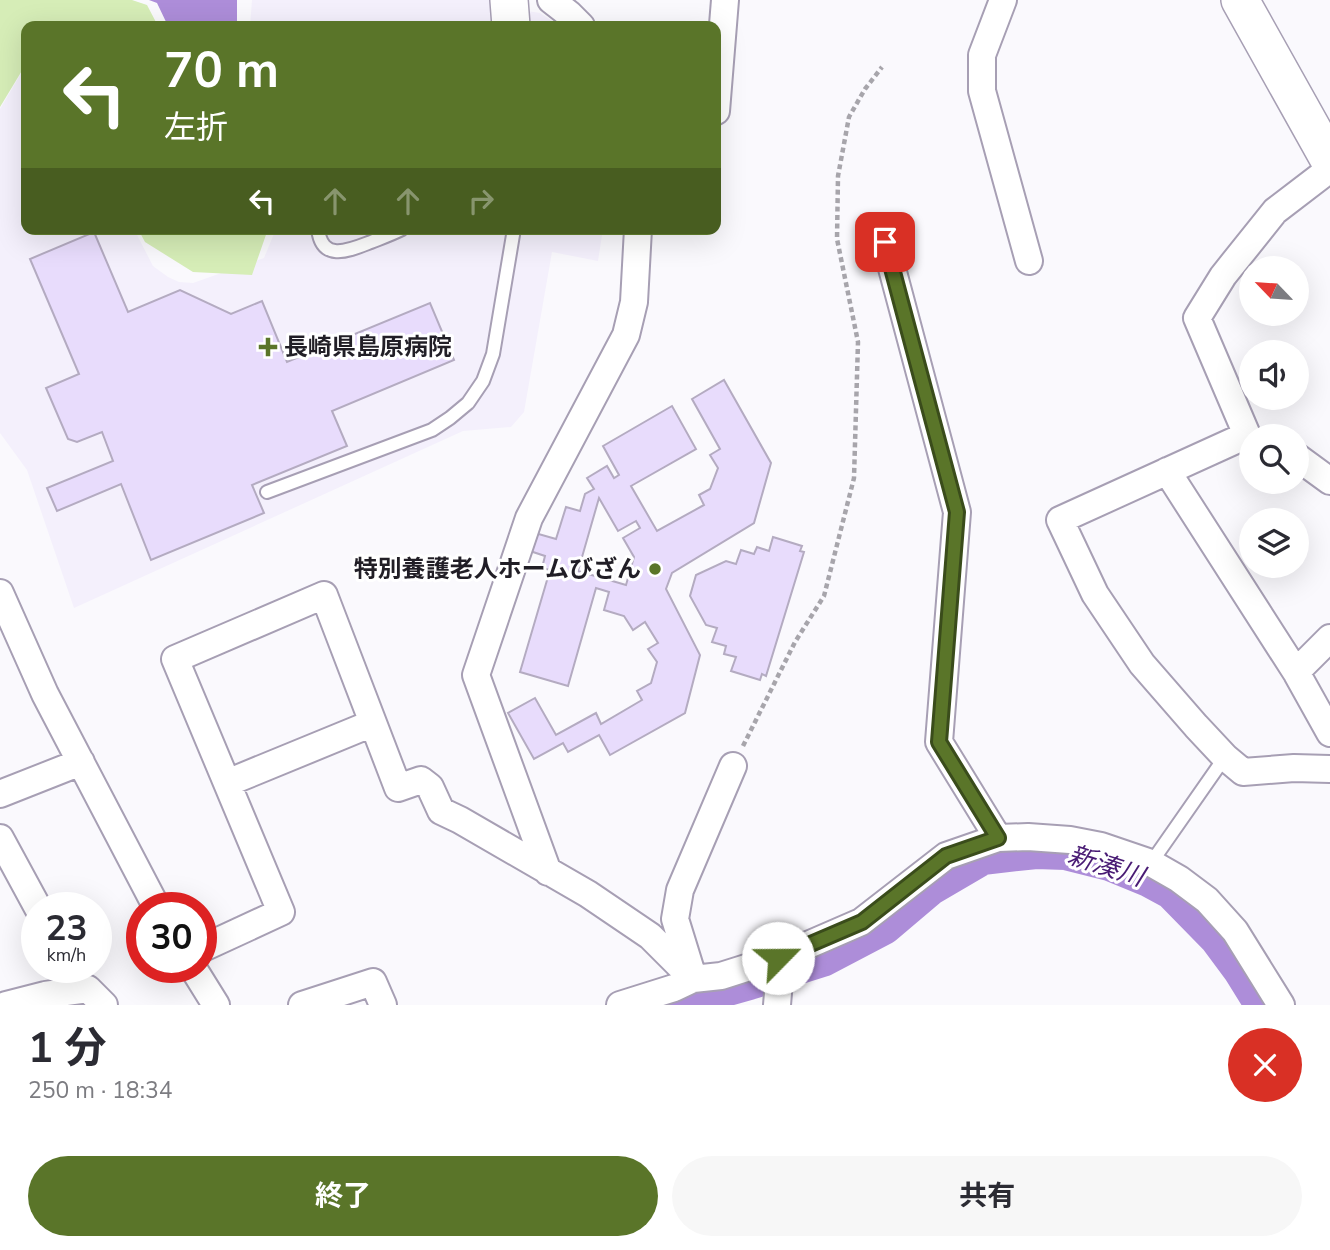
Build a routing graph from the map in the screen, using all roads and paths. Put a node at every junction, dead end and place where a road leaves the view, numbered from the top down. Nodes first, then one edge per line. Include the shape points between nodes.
1 (509, 0) edge
2 (551, 0) edge
3 (1003, 0) edge
4 (1240, 0) edge
5 (719, 3) edge
6 (511, 21) edge
7 (576, 21) edge
8 (718, 21) edge
9 (882, 67) dead end
10 (1330, 161) edge
11 (1330, 169) edge
12 (319, 235) edge
13 (388, 235) edge
14 (513, 235) edge
15 (638, 235) edge
16 (885, 242) dead end
17 (1029, 261) dead end
18 (1239, 416) junction
19 (1250, 424) edge
20 (1309, 466) edge
21 (1167, 471) junction
22 (1330, 481) edge
23 (267, 492) dead end
24 (0, 593) edge
25 (1330, 638) edge
26 (1296, 672) junction
27 (373, 723) junction
28 (1330, 733) edge
29 (1225, 757) junction
30 (81, 762) junction
31 (733, 765) joint
32 (1330, 769) edge
33 (227, 783) junction
34 (0, 794) edge
35 (0, 838) edge
36 (998, 838) junction
37 (1151, 863) junction
38 (548, 872) junction
39 (29, 892) edge
40 (149, 892) edge
41 (217, 942) edge
42 (778, 976) edge
43 (693, 979) junction
44 (84, 983) edge
45 (202, 983) edge
46 (96, 997) edge
47 (13, 1004) edge
48 (625, 1004) edge
49 (216, 1005) edge
50 (302, 1005) edge
51 (383, 1005) edge
52 (1281, 1005) edge

1 - 6 street
2 - 7 street
3 - 17 street via 982,55 982,91
4 - 10 street
5 - 8 street
9 - 31 path via 849,117 838,176 837,239 858,342 854,478 824,596 794,642
11 - 18 street via 1275,211 1223,276 1197,318
12 - 13 lane via 325,246 337,252
14 - 23 lane via 493,354 468,403 432,430
15 - 38 street via 634,302 626,335 529,518 476,674
16 - 36 street via 957,512 939,742
18 - 19 street
18 - 21 street via 1247,435
20 - 22 street
21 - 26 street
21 - 29 street via 1060,520 1095,594 1142,664
24 - 30 street
25 - 26 street
26 - 28 street
27 - 33 street
27 - 33 street via 324,595 175,659
27 - 38 street via 398,788 421,780 441,811
29 - 32 street via 1243,772
29 - 37 lane
30 - 34 street
30 - 40 street
31 - 43 street via 680,890 676,919
33 - 41 street via 281,912
35 - 39 street
36 - 37 street via 1070,840
36 - 42 street via 946,856 862,922
37 - 52 street via 1207,900 1235,931
38 - 43 street via 650,936
42 - 43 street
43 - 48 street
44 - 46 street
45 - 49 street
46 - 47 street via 45,995
50 - 51 street via 373,982

